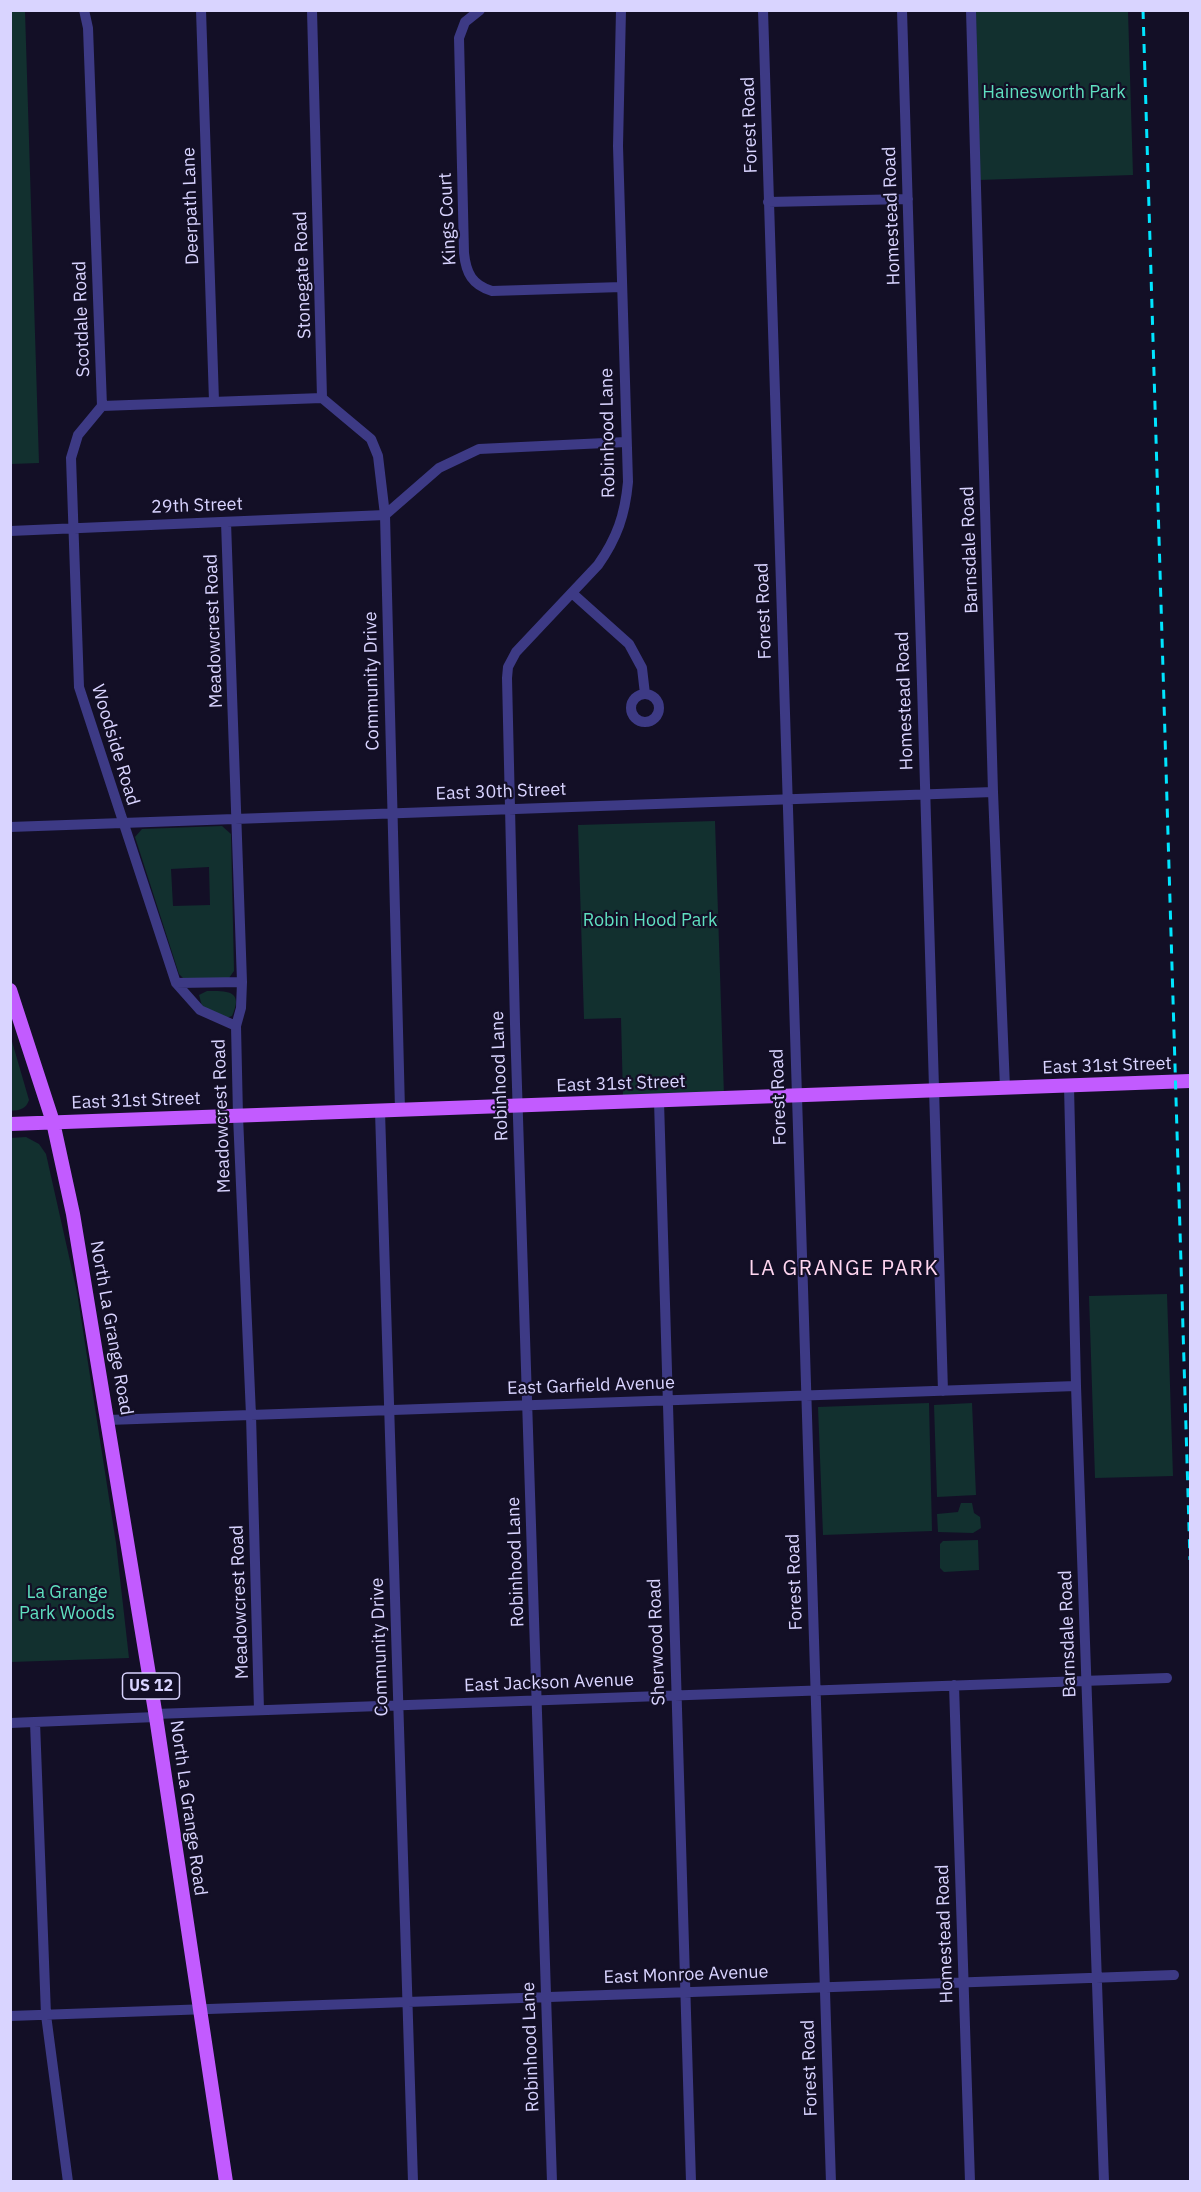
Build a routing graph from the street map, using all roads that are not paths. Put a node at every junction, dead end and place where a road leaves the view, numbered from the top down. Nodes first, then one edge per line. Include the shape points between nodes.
1 (84, 10) edge
2 (201, 10) edge
3 (312, 10) edge
4 (480, 10) edge
5 (621, 10) edge
6 (763, 10) edge
7 (902, 10) edge
8 (971, 10) edge
9 (908, 199) junction
10 (768, 202) junction
11 (622, 287) junction
12 (322, 398) junction
13 (214, 401) junction
14 (102, 406) junction
15 (626, 442) junction
16 (385, 515) junction
17 (226, 522) junction
18 (73, 528) junction
19 (10, 531) edge
20 (572, 593) junction
21 (645, 694) dead end
22 (993, 792) junction
23 (924, 794) junction
24 (786, 799) junction
25 (510, 808) junction
26 (392, 812) junction
27 (237, 818) junction
28 (121, 822) junction
29 (10, 827) edge
30 (242, 982) junction
31 (176, 983) junction
32 (10, 990) edge
33 (236, 1026) junction
34 (1191, 1081) edge
35 (1069, 1086) junction
36 (1005, 1088) junction
37 (934, 1091) junction
38 (796, 1096) junction
39 (658, 1101) junction
40 (518, 1106) junction
41 (400, 1110) junction
42 (380, 1111) junction
43 (238, 1116) junction
44 (53, 1122) junction
45 (10, 1124) edge
46 (1076, 1386) junction
47 (943, 1391) junction
48 (806, 1396) junction
49 (667, 1400) junction
50 (528, 1404) junction
51 (389, 1410) junction
52 (251, 1415) junction
53 (108, 1420) junction
54 (1167, 1678) dead end
55 (1087, 1680) junction
56 (954, 1685) junction
57 (815, 1690) junction
58 (675, 1695) junction
59 (537, 1700) junction
60 (398, 1705) junction
61 (259, 1710) junction
62 (156, 1715) junction
63 (35, 1722) junction
64 (10, 1723) edge
65 (1174, 1975) dead end
66 (1096, 1978) junction
67 (963, 1982) junction
68 (824, 1987) junction
69 (685, 1992) junction
70 (546, 1997) junction
71 (407, 2002) junction
72 (200, 2010) junction
73 (46, 2015) junction
74 (10, 2016) edge
75 (68, 2181) edge
76 (226, 2181) edge
77 (412, 2181) edge
78 (552, 2181) edge
79 (691, 2181) edge
80 (831, 2181) edge
81 (970, 2181) edge
82 (1104, 2181) edge

1 - 14 street, Scotdale Road via 88,28
2 - 13 street, Deerpath Lane
3 - 12 street, Stonegate Road
4 - 11 street, Kings Court via 465,21 459,38 464,253 470,278 492,291
5 - 11 street, Robinhood Lane via 618,146
6 - 10 street, Forest Road
7 - 9 street, Homestead Road
8 - 22 street, Barnsdale Road
9 - 10 street
9 - 23 street, Homestead Road
10 - 24 street, Forest Road
11 - 15 street, Robinhood Lane
12 - 13 street
12 - 16 street via 371,439 378,456
13 - 14 street
14 - 18 street, Woodside Road via 78,435 70,458
15 - 16 street via 479,449 439,468
15 - 20 street, Robinhood Lane via 628,482 619,530 598,565
16 - 17 street, 29th Street
16 - 26 street, Community Drive
17 - 18 street, 29th Street
17 - 27 street, Meadowcrest Road
18 - 19 street, 29th Street
18 - 28 street, Woodside Road via 79,687
20 - 21 street via 629,644 642,668
20 - 25 street, Robinhood Lane via 516,652 508,667
22 - 23 street, East 30th Street
22 - 36 street, Barnsdale Road
23 - 24 street, East 30th Street
23 - 37 street, Homestead Road
24 - 25 street, East 30th Street
24 - 38 street, Forest Road
25 - 26 street, East 30th Street
25 - 40 street, Robinhood Lane
26 - 27 street, East 30th Street
26 - 41 street, Community Drive
27 - 28 street, East 30th Street
27 - 30 street, Meadowcrest Road
28 - 29 street, East 30th Street
28 - 31 street, Woodside Road
30 - 31 street
30 - 33 street, Meadowcrest Road
31 - 33 street, Woodside Road via 200,1010
32 - 44 main road, US 12
33 - 43 street, Meadowcrest Road
34 - 35 main road, East 31st Street
35 - 36 main road, East 31st Street
35 - 46 street, Barnsdale Road
36 - 37 main road, East 31st Street
37 - 38 main road, East 31st Street
37 - 47 street, Homestead Road
38 - 39 main road, East 31st Street
38 - 48 street, Forest Road
39 - 40 main road, East 31st Street
39 - 49 street, Sherwood Road
40 - 41 main road, East 31st Street
40 - 50 street, Robinhood Lane
41 - 42 main road, East 31st Street
42 - 43 main road, East 31st Street
42 - 51 street, Community Drive
43 - 44 main road, East 31st Street
43 - 52 street, Meadowcrest Road
44 - 45 main road, East 31st Street
44 - 53 main road, North La Grange Road / US 12
46 - 47 street, East Garfield Avenue
46 - 55 street, Barnsdale Road
47 - 48 street, East Garfield Avenue
48 - 49 street, East Garfield Avenue
48 - 57 street, Forest Road
49 - 50 street, East Garfield Avenue
49 - 58 street, Sherwood Road
50 - 51 street, East Garfield Avenue
50 - 59 street, Robinhood Lane
51 - 52 street, East Garfield Avenue
51 - 60 street, Community Drive
52 - 53 street, East Garfield Avenue
52 - 61 street, Meadowcrest Road
53 - 62 main road, North La Grange Road / US 12
54 - 55 street, East Jackson Avenue
55 - 56 street, East Jackson Avenue
55 - 66 street, Barnsdale Road
56 - 57 street, East Jackson Avenue
56 - 67 street, Homestead Road
57 - 58 street, East Jackson Avenue
57 - 68 street, Forest Road
58 - 59 street, East Jackson Avenue
58 - 69 street, Sherwood Road
59 - 60 street, East Jackson Avenue
59 - 70 street, Robinhood Lane
60 - 61 street, East Jackson Avenue
60 - 71 street, Community Drive
61 - 62 street, East Jackson Avenue
62 - 63 street, East Jackson Avenue
62 - 72 main road, North La Grange Road / US 12
63 - 64 street, East Jackson Avenue
63 - 73 street
65 - 66 street, East Monroe Avenue
66 - 67 street, East Monroe Avenue
66 - 82 street, Barnsdale Road
67 - 68 street, East Monroe Avenue
67 - 81 street, Homestead Road
68 - 69 street, East Monroe Avenue
68 - 80 street, Forest Road
69 - 70 street, East Monroe Avenue
69 - 79 street, Sherwood Road
70 - 71 street, East Monroe Avenue
70 - 78 street, Robinhood Lane
71 - 72 street, East Monroe Avenue
71 - 77 street, Community Drive
72 - 73 street, East Monroe Avenue
72 - 76 main road, North La Grange Road / US 12
73 - 74 street, East Monroe Avenue
73 - 75 street

